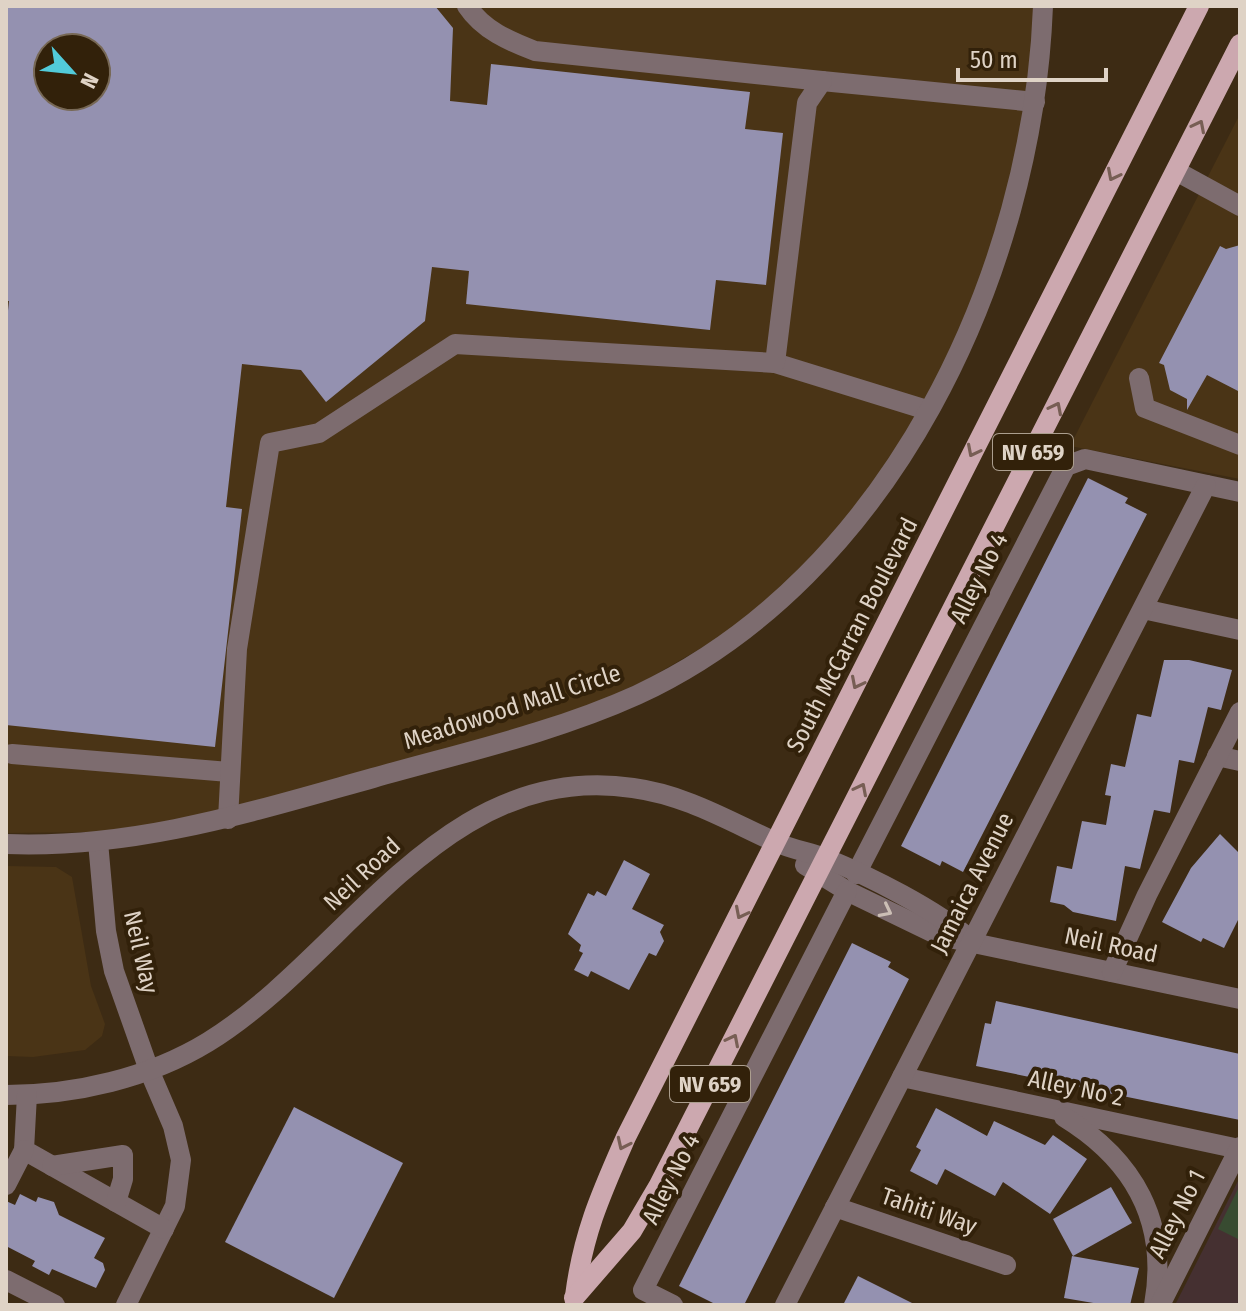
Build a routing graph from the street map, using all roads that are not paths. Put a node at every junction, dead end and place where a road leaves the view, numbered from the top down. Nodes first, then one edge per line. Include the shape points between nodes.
1 (467, 6) edge
2 (1043, 6) edge
3 (1199, 6) edge
4 (1240, 44) edge
5 (822, 81) junction
6 (1035, 102) junction
7 (1176, 171) junction
8 (1240, 206) edge
9 (775, 363) junction
10 (1139, 378) dead end
11 (927, 410) junction
12 (1240, 445) edge
13 (1206, 485) junction
14 (1240, 492) edge
15 (1143, 609) junction
16 (1240, 630) edge
17 (1240, 712) edge
18 (12, 754) dead end
19 (1217, 756) junction
20 (1240, 761) edge
21 (229, 772) junction
22 (228, 819) junction
23 (98, 842) junction
24 (776, 843) junction
25 (6, 844) edge
26 (821, 866) junction
27 (852, 882) junction
28 (972, 941) junction
29 (1112, 972) junction
30 (1240, 999) edge
31 (149, 1070) junction
32 (902, 1077) junction
33 (6, 1095) edge
34 (27, 1095) junction
35 (1027, 1103) junction
36 (1240, 1148) edge
37 (24, 1150) junction
38 (52, 1166) junction
39 (6, 1185) edge
40 (116, 1202) junction
41 (835, 1207) junction
42 (164, 1229) junction
43 (1006, 1265) dead end
44 (6, 1280) edge
45 (573, 1300) edge
46 (55, 1305) edge
47 (126, 1305) edge
48 (673, 1305) edge
49 (785, 1305) edge
50 (1157, 1305) edge

1 - 5 street via 483,25 535,51
2 - 6 street, Meadowood Mall Circle
3 -> 24 main road, South McCarran Boulevard / NV 659
7 -> 4 main road, South McCarran Boulevard / NV 659
5 - 6 street
5 - 9 street via 807,103
6 - 11 street, Meadowood Mall Circle via 1024,165 991,276
7 - 8 street
26 -> 7 main road, South McCarran Boulevard / NV 659
9 - 11 street
9 - 21 street via 455,344 319,433 270,443 246,580
10 - 12 street via 1145,408
11 - 22 street, Meadowood Mall Circle via 886,481 817,566 737,636 687,668 588,715
13 - 14 street, Alley No 4
13 - 15 street, Jamaica Avenue
13 - 27 street, Alley No 4 via 1085,459 1066,466
15 - 16 street
15 - 28 street, Jamaica Avenue
17 - 19 street
18 - 21 street
19 - 20 street
19 - 29 street
21 - 22 street
22 - 23 street, Meadowood Mall Circle
23 - 25 street, Meadowood Mall Circle
23 - 31 street, Neil Way via 114,971
24 - 26 street, Neil Road
24 - 31 street, Neil Road via 702,806 632,788 571,788 495,807 425,852 240,1020
24 -> 45 main road, South McCarran Boulevard / NV 659 via 593,1211
26 - 27 street, Neil Road
45 -> 26 main road, South McCarran Boulevard / NV 659 via 632,1231 659,1185
27 - 28 street, Neil Road via 928,932
27 - 48 street, Alley No 4 via 643,1290
28 - 29 street, Neil Road
28 - 32 street, Jamaica Avenue
29 - 30 street, Neil Road
31 - 34 street, Neil Road
31 - 42 street, Neil Way via 181,1160 175,1206
32 - 35 street, Alley No 2
32 - 41 street, Jamaica Avenue
33 - 34 street, Neil Road
34 - 37 street
35 - 36 street, Alley No 2
35 - 50 street via 1093,1135 1132,1178 1154,1231
36 - 50 street, Alley No 1
37 - 38 street
37 - 39 street
38 - 40 street
38 - 40 street via 123,1155
40 - 42 street
41 - 43 street, Tahiti Way
41 - 49 street, Jamaica Avenue
42 - 47 street, Neil Way
44 - 46 street

